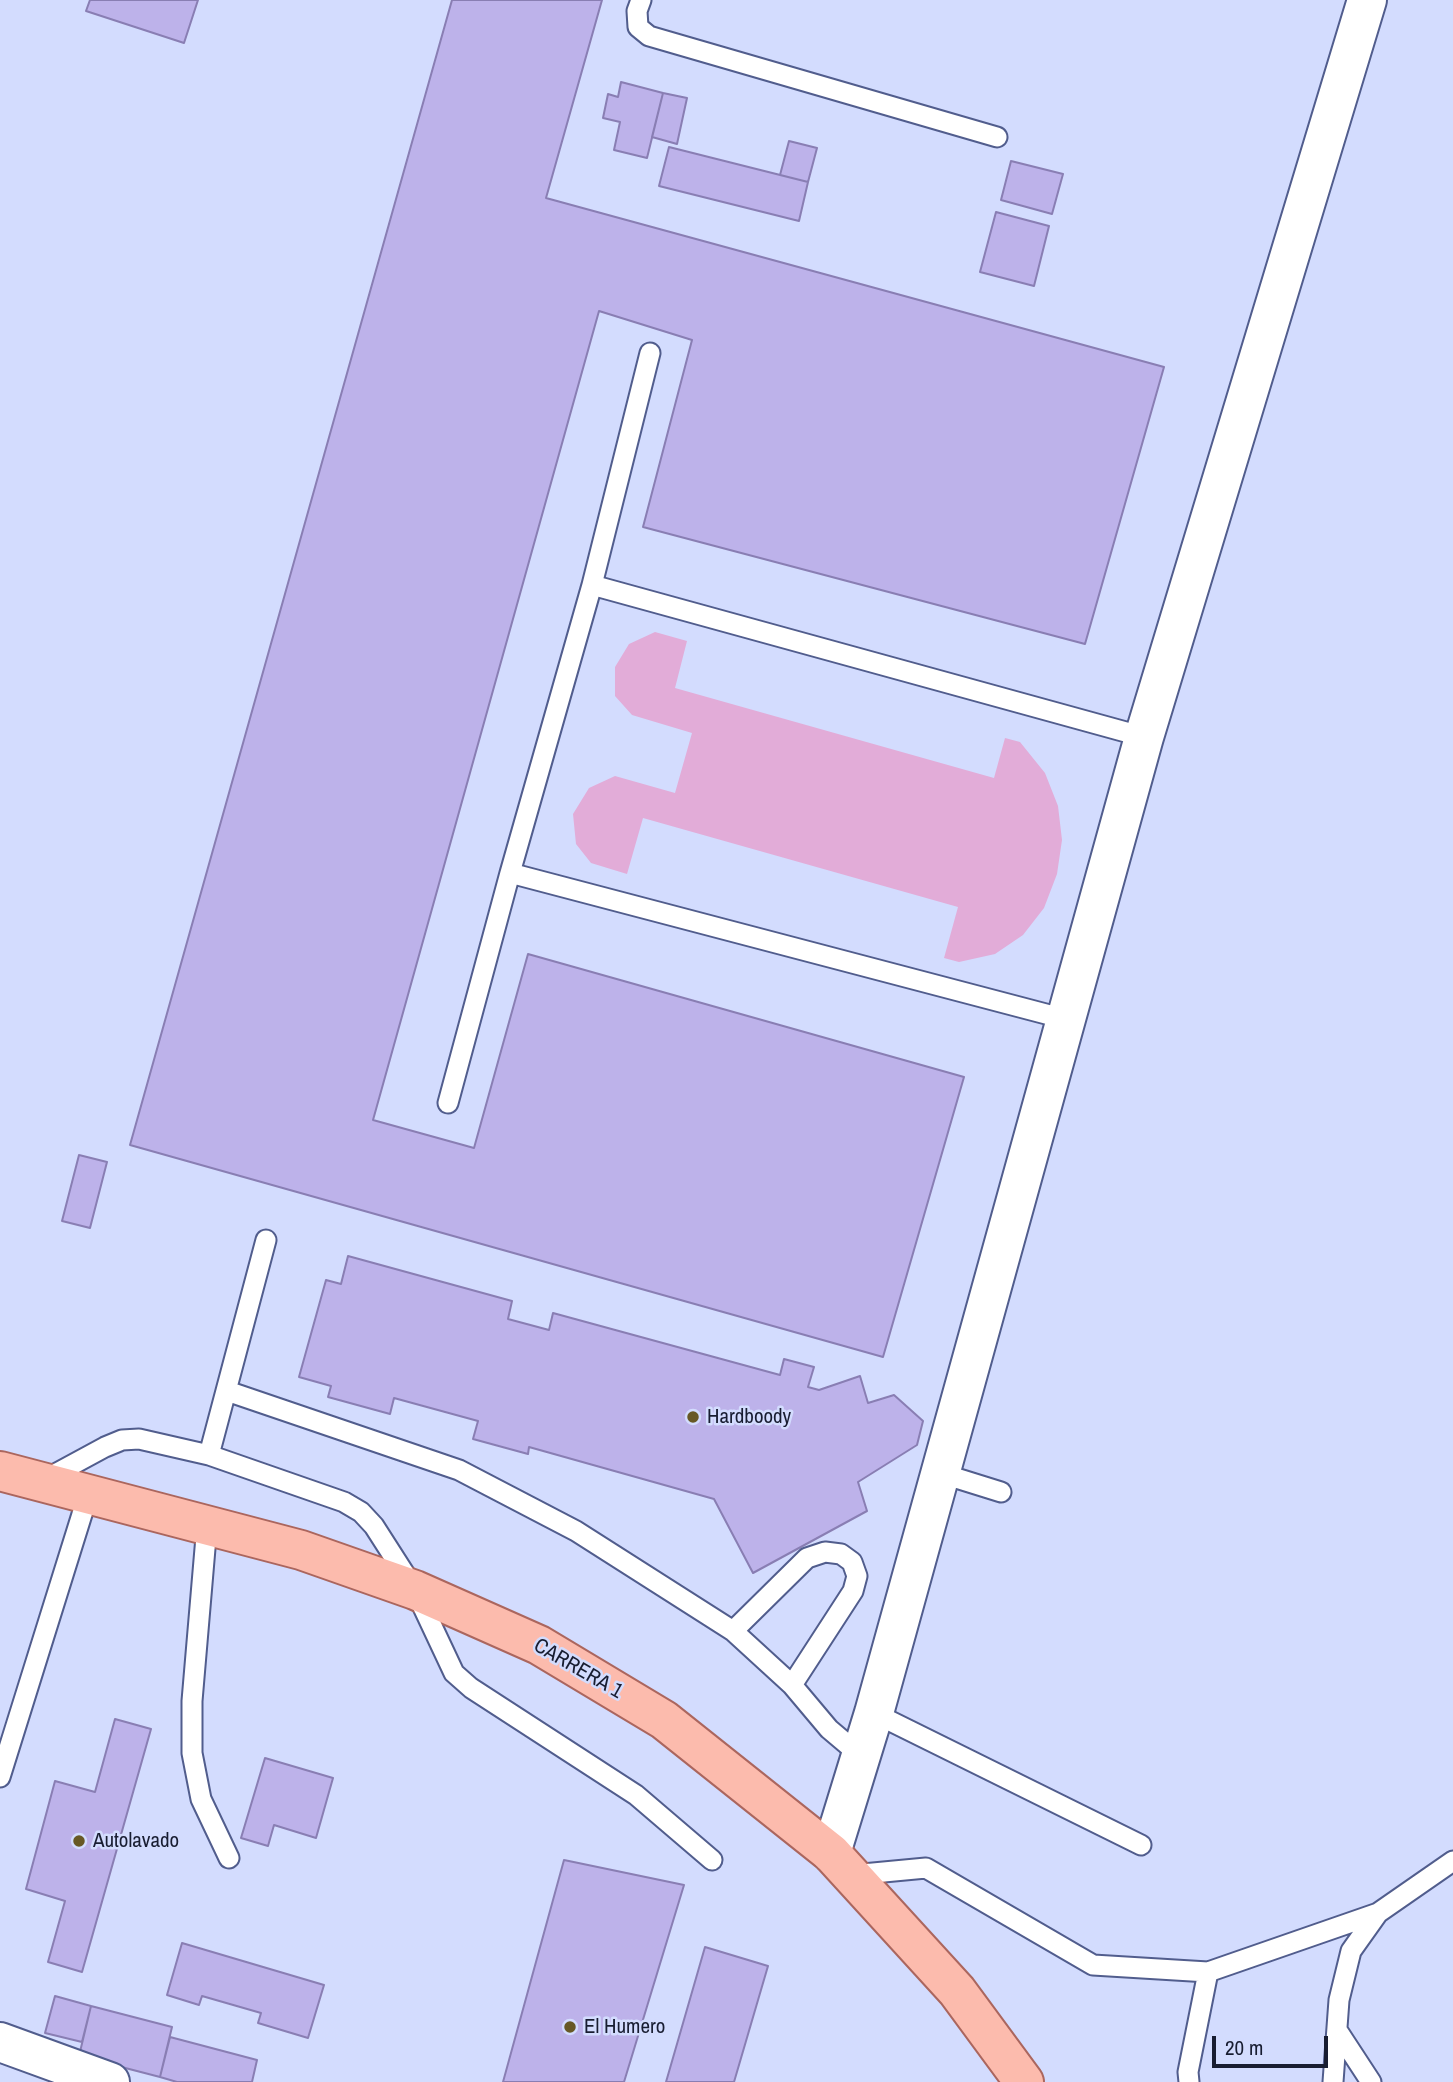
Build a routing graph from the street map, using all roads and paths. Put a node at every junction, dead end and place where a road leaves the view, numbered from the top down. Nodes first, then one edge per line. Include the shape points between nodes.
1 (641, 0) edge
2 (1367, 0) edge
3 (997, 136) dead end
4 (650, 353) dead end
5 (592, 584) junction
6 (1144, 737) junction
7 (510, 873) junction
8 (1065, 1019) junction
9 (448, 1103) dead end
10 (266, 1240) dead end
11 (227, 1391) junction
12 (209, 1455) junction
13 (0, 1471) edge
14 (940, 1473) junction
15 (42, 1482) junction
16 (1001, 1492) dead end
17 (88, 1495) junction
18 (207, 1525) junction
19 (415, 1590) junction
20 (733, 1631) junction
21 (792, 1685) junction
22 (874, 1713) junction
23 (861, 1756) junction
24 (0, 1777) edge
25 (1142, 1845) dead end
26 (229, 1858) dead end
27 (712, 1860) dead end
28 (1453, 1861) edge
29 (842, 1864) junction
30 (1378, 1913) junction
31 (1208, 1972) junction
32 (1337, 2030) junction
33 (0, 2042) edge
34 (110, 2082) edge
35 (1024, 2082) edge
36 (1189, 2082) edge
37 (1333, 2082) edge
38 (1371, 2082) edge

1 - 3 lane via 636,11 638,27 649,36
2 - 6 street
4 - 5 lane
5 - 6 lane
5 - 7 lane
6 - 8 street
7 - 8 lane
7 - 9 lane
8 - 14 street
10 - 11 lane
11 - 12 lane
11 - 20 lane via 459,1470 576,1531
12 - 15 lane via 139,1439 122,1440
12 - 19 lane via 361,1511
13 - 15 main road, CARRERA 1
14 - 16 lane
14 - 22 street
15 - 17 main road, CARRERA 1
17 - 18 main road, CARRERA 1
17 - 24 lane
18 - 19 main road, CARRERA 1 via 301,1550
18 - 26 lane via 192,1753 201,1799
19 - 27 lane via 454,1673 636,1795
19 - 29 main road, CARRERA 1 via 539,1646 664,1720
20 - 21 lane
20 - 21 lane via 807,1558 825,1552 841,1554 852,1562 857,1576 853,1591
21 - 23 lane via 829,1729
22 - 23 street
22 - 25 lane
23 - 29 street
28 - 30 lane
29 - 31 lane via 926,1868 1093,1965
29 - 35 main road, CARRERA 1 via 957,1991
30 - 31 lane
30 - 32 lane via 1351,1951
31 - 36 lane
32 - 37 lane
32 - 38 lane
33 - 34 street

